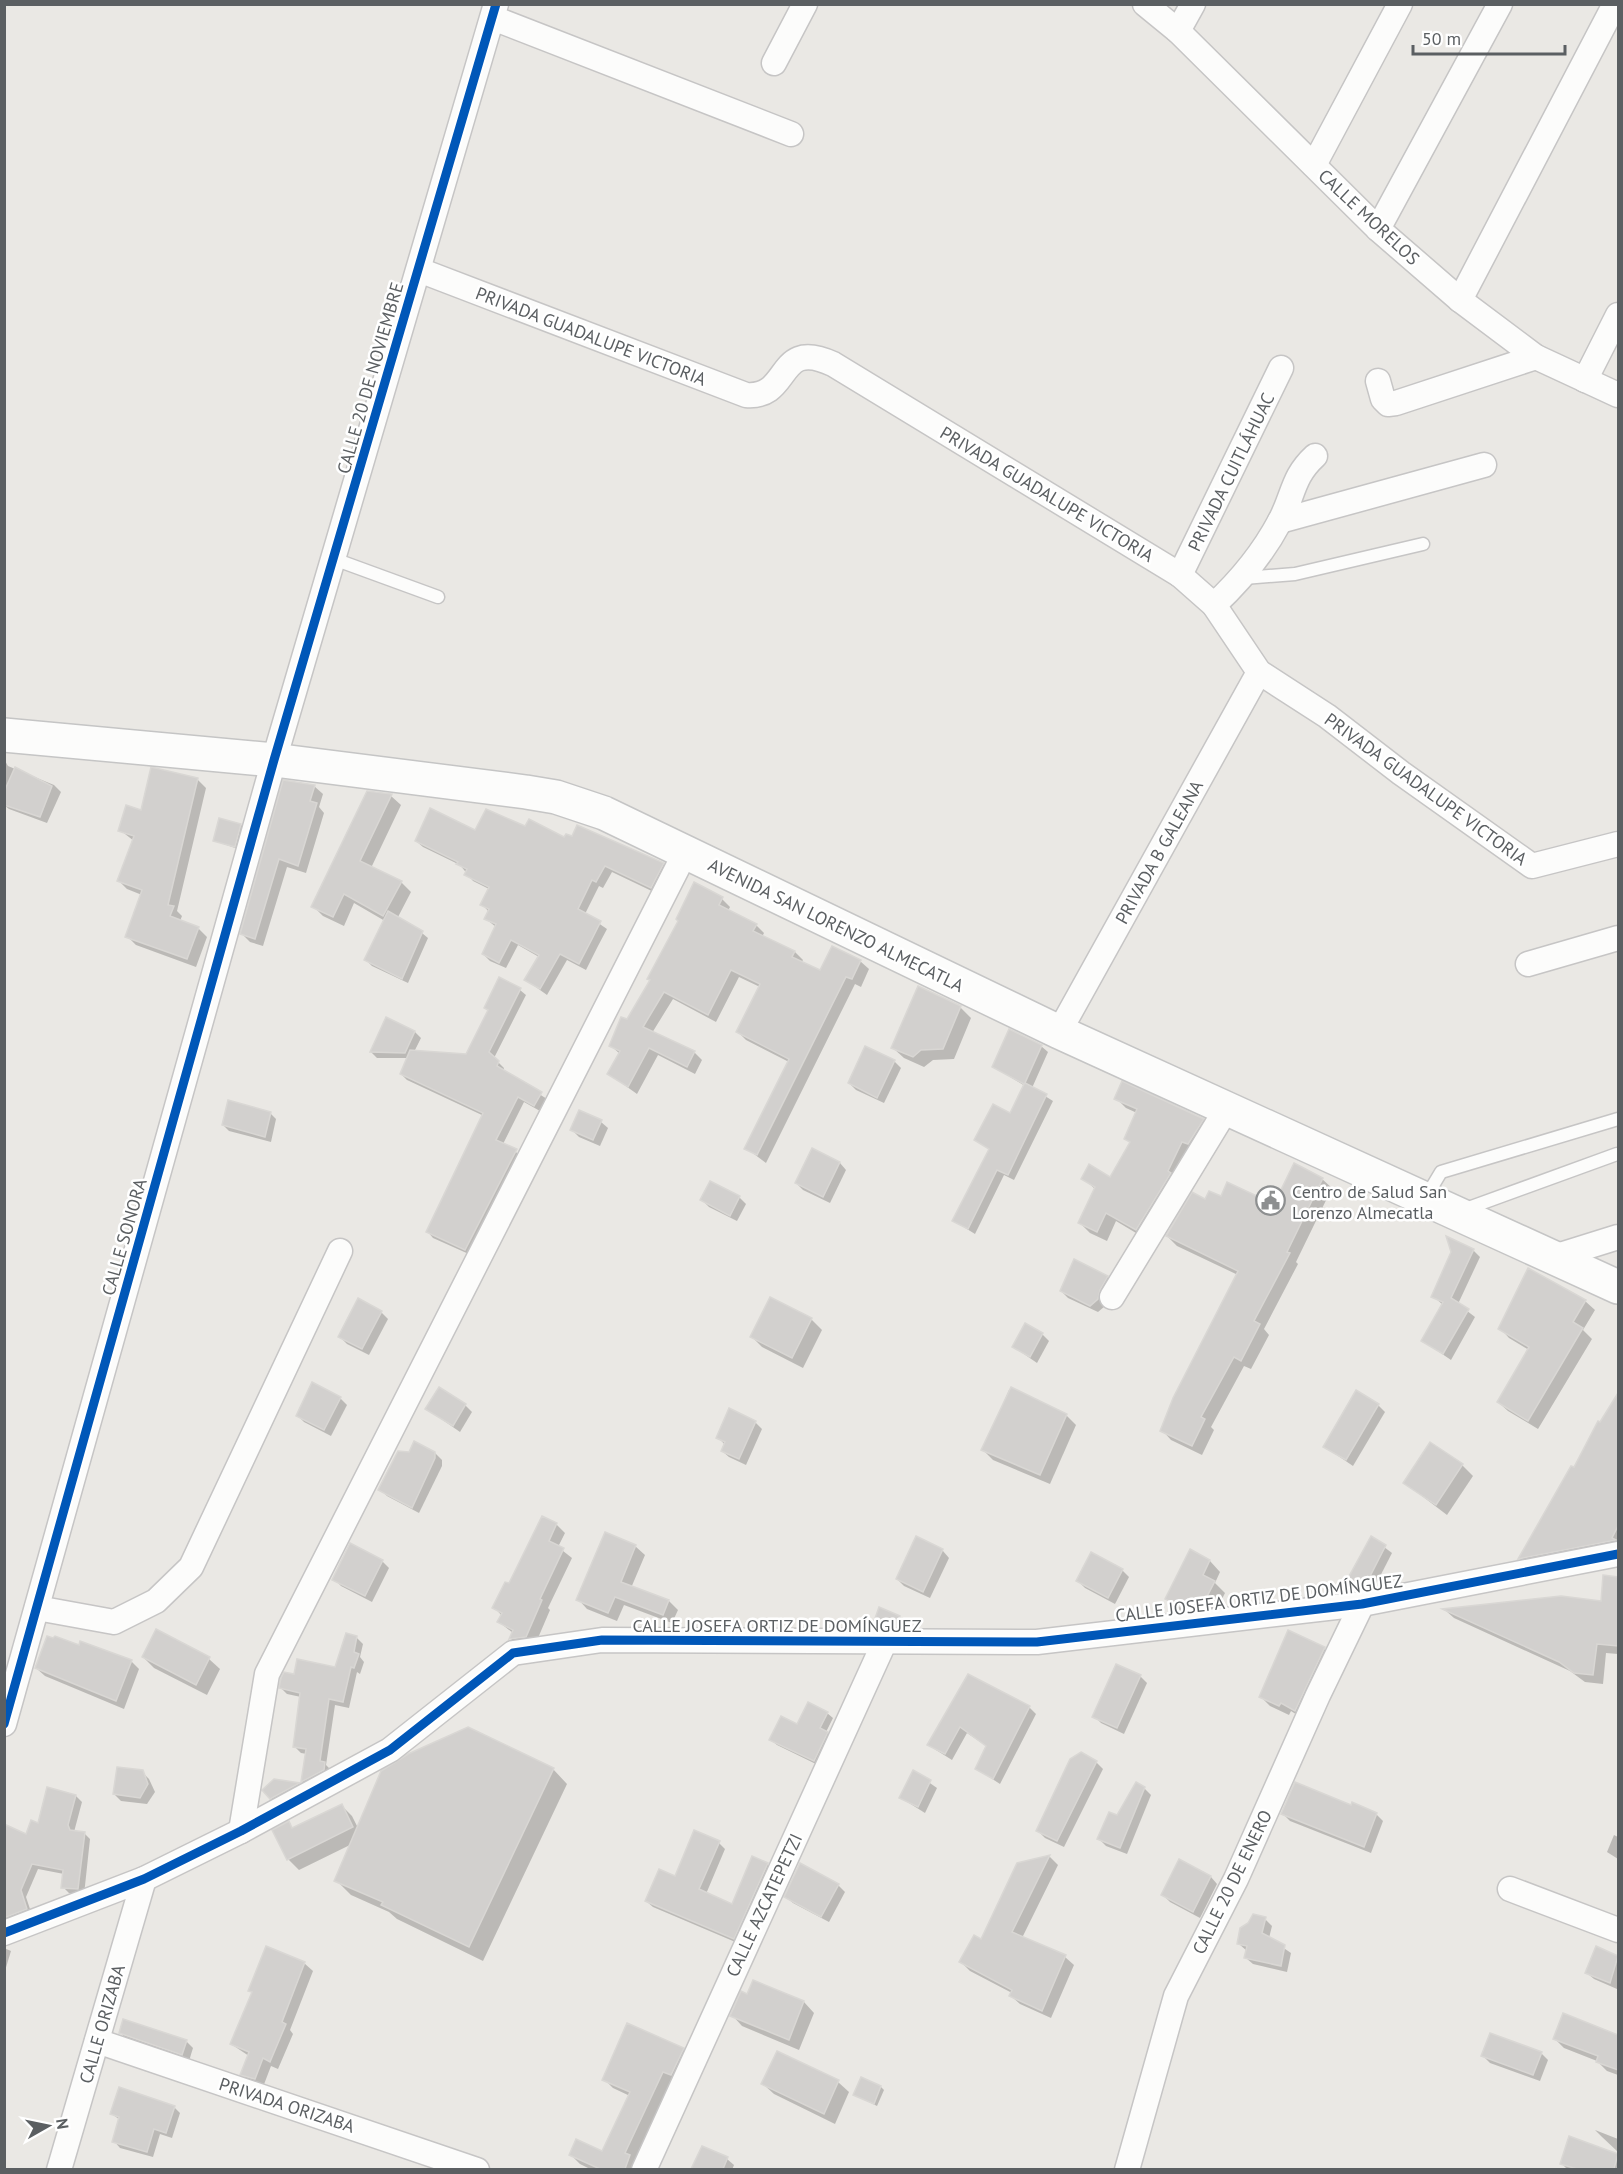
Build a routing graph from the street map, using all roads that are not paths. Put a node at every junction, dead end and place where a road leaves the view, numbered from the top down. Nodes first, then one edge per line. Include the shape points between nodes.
1 (805, 4) edge
2 (1145, 4) edge
3 (1193, 4) edge
4 (1400, 4) edge
5 (1500, 4) edge
6 (1615, 4) edge
7 (495, 11) edge
8 (1179, 31) junction
9 (774, 63) dead end
10 (791, 134) dead end
11 (1314, 165) junction
12 (1378, 229) junction
13 (418, 270) junction
14 (1460, 300) junction
15 (1618, 315) edge
16 (1536, 357) junction
17 (1281, 368) dead end
18 (1585, 380) junction
19 (1378, 381) dead end
20 (1618, 395) edge
21 (1315, 456) dead end
22 (1484, 465) dead end
23 (1280, 520) junction
24 (1423, 544) dead end
25 (333, 559) junction
26 (1180, 575) junction
27 (1244, 578) junction
28 (438, 597) dead end
29 (1214, 605) junction
30 (1259, 672) junction
31 (4, 735) edge
32 (274, 760) junction
33 (1618, 844) edge
34 (686, 853) junction
35 (1618, 938) edge
36 (1528, 964) dead end
37 (1059, 1032) junction
38 (1227, 1108) junction
39 (1618, 1119) edge
40 (1617, 1154) dead end
41 (1425, 1198) junction
42 (1456, 1213) junction
43 (1618, 1237) edge
44 (340, 1251) dead end
45 (1554, 1257) junction
46 (1618, 1287) edge
47 (1112, 1297) dead end
48 (1618, 1554) edge
49 (1362, 1604) junction
50 (37, 1608) junction
51 (885, 1641) junction
52 (5, 1718) edge
53 (241, 1831) junction
54 (144, 1880) junction
55 (1510, 1888) dead end
56 (1618, 1930) edge
57 (4, 1933) edge
58 (97, 2041) junction
59 (59, 2169) edge
60 (477, 2169) edge
61 (644, 2169) edge
62 (1127, 2169) edge

1 - 9 street
2 - 8 street, CALLE MORELOS
3 - 8 street
4 - 11 street
5 - 12 street
6 - 14 street
7 - 10 street
7 - 13 street, CALLE 20 DE NOVIEMBRE
8 - 11 street, CALLE MORELOS
11 - 12 street, CALLE MORELOS
12 - 14 street, CALLE MORELOS
13 - 25 street, CALLE 20 DE NOVIEMBRE
13 - 26 street, PRIVADA GUADALUPE VICTORIA via 746,395 758,396 768,391 801,356 815,356
14 - 16 street, CALLE MORELOS
15 - 18 street
16 - 18 street, CALLE MORELOS
16 - 19 street via 1396,404 1383,399
17 - 26 street, PRIVADA CUITLÁHUAC
18 - 20 street, CALLE MORELOS
21 - 23 street via 1301,469
22 - 23 street
23 - 27 street
24 - 27 lane via 1295,574
25 - 28 lane
25 - 32 street, CALLE 20 DE NOVIEMBRE
26 - 29 street, PRIVADA GUADALUPE VICTORIA
27 - 29 street
29 - 30 street, PRIVADA GUADALUPE VICTORIA
30 - 33 street, PRIVADA GUADALUPE VICTORIA via 1327,716 1532,866
30 - 37 street, PRIVADA B GALEANA
31 - 32 main road, AVENIDA SAN LORENZO ALMECATLA
32 - 34 main road, AVENIDA SAN LORENZO ALMECATLA via 556,797 604,813
32 - 50 street, CALLE SONORA
34 - 37 main road, AVENIDA SAN LORENZO ALMECATLA
34 - 53 street via 267,1674
35 - 36 street
37 - 38 main road, AVENIDA SAN LORENZO ALMECATLA
38 - 41 main road, AVENIDA SAN LORENZO ALMECATLA
38 - 47 street
39 - 41 lane via 1441,1172
40 - 42 lane
41 - 42 main road, AVENIDA SAN LORENZO ALMECATLA
42 - 45 main road, AVENIDA SAN LORENZO ALMECATLA
43 - 45 street
44 - 50 street via 191,1567 156,1601 114,1622
45 - 46 main road, AVENIDA SAN LORENZO ALMECATLA
48 - 49 street, CALLE JOSEFA ORTIZ DE DOMÍNGUEZ
49 - 51 street, CALLE JOSEFA ORTIZ DE DOMÍNGUEZ via 1037,1642
49 - 62 street, CALLE 20 DE ENERO via 1236,1879 1176,1996
50 - 52 street, CALLE SONORA
51 - 53 street, CALLE JOSEFA ORTIZ DE DOMÍNGUEZ via 602,1640 513,1653 390,1750
51 - 61 street, CALLE AZCATEPETZI
53 - 54 street, CALLE JOSEFA ORTIZ DE DOMÍNGUEZ
54 - 57 street, CALLE JOSEFA ORTIZ DE DOMÍNGUEZ
54 - 58 street, CALLE ORIZABA
55 - 56 street
58 - 59 street, CALLE ORIZABA
58 - 60 street, PRIVADA ORIZABA

